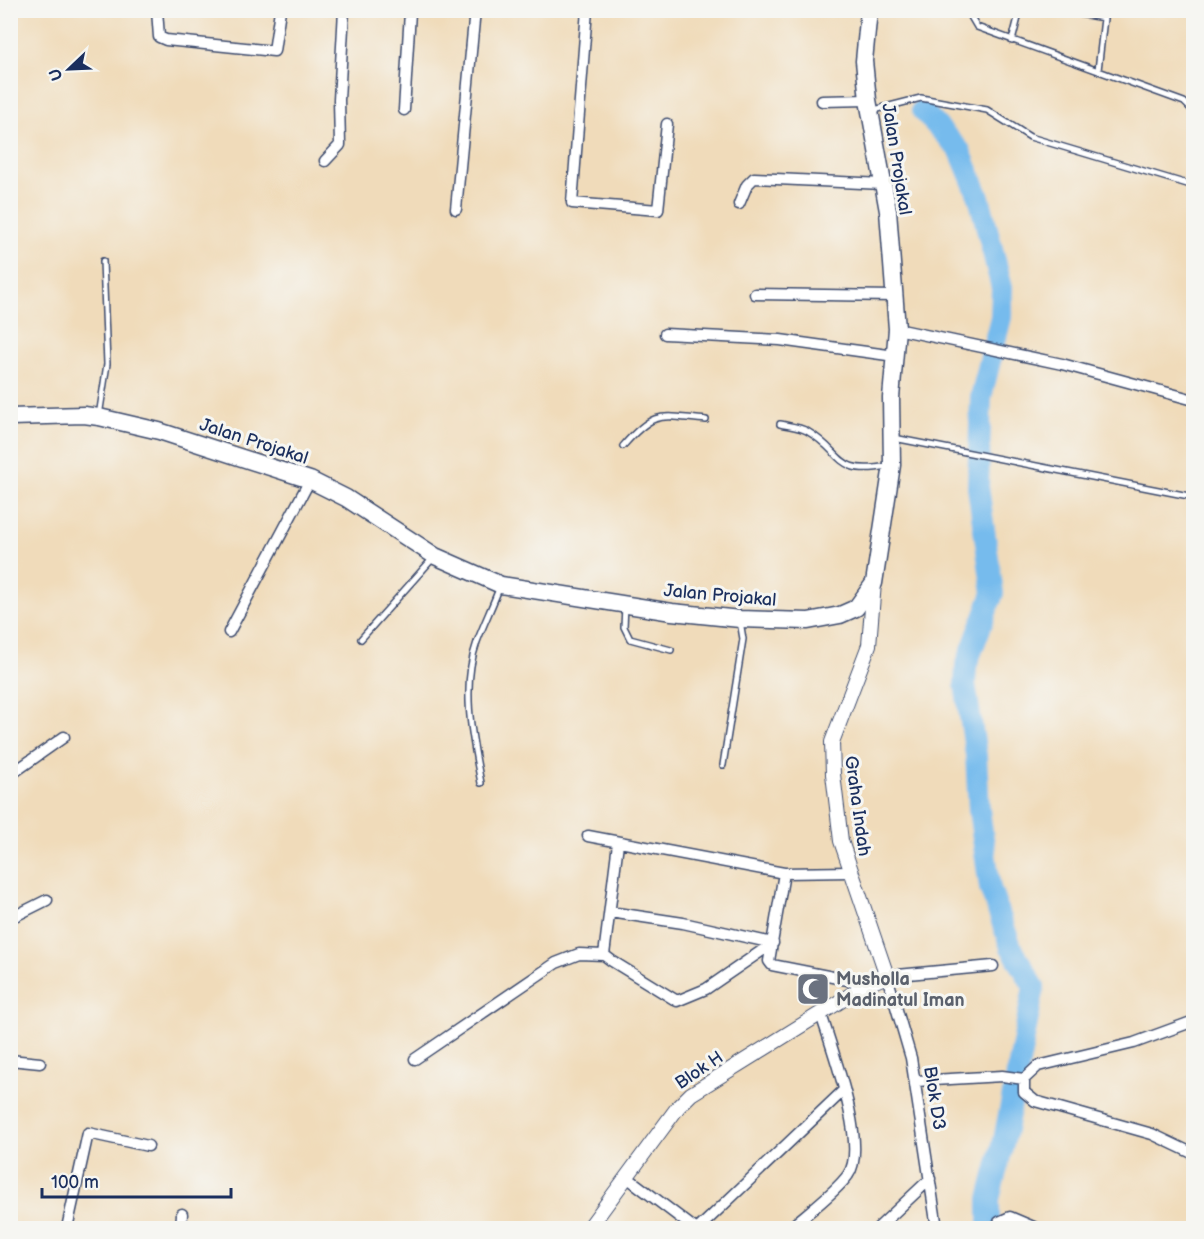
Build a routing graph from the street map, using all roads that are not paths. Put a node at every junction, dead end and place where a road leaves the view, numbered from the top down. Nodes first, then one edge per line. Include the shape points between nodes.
1 (157, 10) edge
2 (280, 10) edge
3 (345, 10) edge
4 (475, 10) edge
5 (587, 10) edge
6 (869, 10) edge
7 (968, 10) edge
8 (1020, 10) edge
9 (1056, 10) edge
10 (1105, 10) edge
11 (409, 11) edge
12 (1104, 18) junction
13 (1012, 41) junction
14 (1098, 70) junction
15 (822, 101) dead end
16 (869, 106) junction
17 (404, 110) dead end
18 (1194, 112) edge
19 (667, 124) dead end
20 (325, 161) dead end
21 (883, 184) junction
22 (1194, 186) edge
23 (739, 204) dead end
24 (456, 209) dead end
25 (103, 261) dead end
26 (755, 294) dead end
27 (894, 296) junction
28 (897, 329) junction
29 (665, 334) dead end
30 (895, 356) junction
31 (1194, 400) edge
32 (10, 417) edge
33 (99, 417) junction
34 (706, 420) dead end
35 (780, 424) dead end
36 (892, 437) junction
37 (623, 446) dead end
38 (892, 465) junction
39 (310, 480) junction
40 (1194, 497) edge
41 (435, 556) junction
42 (874, 584) junction
43 (501, 585) junction
44 (625, 605) junction
45 (740, 619) junction
46 (229, 632) dead end
47 (361, 639) dead end
48 (671, 650) dead end
49 (64, 737) dead end
50 (723, 765) dead end
51 (10, 775) edge
52 (481, 783) dead end
53 (588, 836) dead end
54 (618, 843) junction
55 (850, 872) junction
56 (784, 873) junction
57 (47, 900) dead end
58 (610, 912) junction
59 (10, 915) edge
60 (773, 943) junction
61 (604, 955) junction
62 (993, 966) dead end
63 (887, 976) junction
64 (868, 984) junction
65 (820, 1014) junction
66 (1194, 1021) edge
67 (415, 1059) dead end
68 (10, 1060) edge
69 (40, 1063) dead end
70 (1022, 1079) junction
71 (916, 1081) junction
72 (844, 1090) junction
73 (148, 1146) dead end
74 (1194, 1154) edge
75 (628, 1178) junction
76 (930, 1179) junction
77 (182, 1214) dead end
78 (686, 1226) edge
79 (67, 1228) edge
80 (181, 1228) edge
81 (590, 1228) edge
82 (699, 1228) edge
83 (790, 1228) edge
84 (878, 1228) edge
85 (937, 1228) edge
86 (998, 1228) edge
87 (1036, 1228) edge

1 - 2 street via 159,37 166,40 274,51
3 - 20 street via 340,145
4 - 24 street
5 - 19 street via 572,202 658,210
6 - 16 main road, Jalan Projakal via 864,61
7 - 13 lane via 977,27
8 - 13 lane
9 - 12 lane
10 - 12 lane
11 - 17 street
12 - 14 lane
13 - 14 lane
14 - 18 lane via 1184,102
15 - 16 street
16 - 21 main road, Jalan Projakal
16 - 22 lane via 921,98 987,110 1030,137
21 - 23 street via 754,178
21 - 27 main road, Jalan Projakal
25 - 33 lane via 107,364
26 - 27 street
27 - 28 main road, Jalan Projakal
28 - 30 main road, Jalan Projakal
28 - 31 street via 1062,364
29 - 30 street via 780,340
30 - 36 main road, Jalan Projakal
32 - 33 main road, Jalan Projakal
33 - 39 main road, Jalan Projakal via 159,431
34 - 37 lane via 653,418 642,424
35 - 38 lane via 806,430 842,463 864,470
36 - 38 main road, Jalan Projakal
36 - 40 lane
38 - 42 main road, Jalan Projakal
39 - 41 main road, Jalan Projakal via 346,498
39 - 46 street
41 - 43 main road, Jalan Projakal
41 - 47 lane
42 - 45 main road, Jalan Projakal via 856,608 840,615 808,621
42 - 55 street, Graha Indah via 869,645 832,742 841,841
43 - 44 main road, Jalan Projakal
43 - 52 lane via 476,644 468,693
44 - 45 main road, Jalan Projakal
44 - 48 lane via 624,627 630,639
45 - 50 lane via 743,639
49 - 51 street
53 - 54 street
54 - 56 street
54 - 58 street
55 - 56 street
55 - 63 street, Graha Indah
56 - 60 street
57 - 59 street
58 - 60 street
58 - 61 street
60 - 61 street via 705,989 677,1001
60 - 64 street via 769,961 777,968
61 - 67 street via 579,954 556,963
62 - 63 street
63 - 64 street
63 - 71 street, Blok D3
64 - 65 street, Blok H
65 - 72 street
65 - 75 street, Blok H via 691,1094
66 - 70 street via 1125,1046 1038,1066
68 - 69 street
70 - 71 street via 1002,1076
70 - 74 street via 1024,1092 1035,1101 1152,1134
71 - 76 street, Blok D3
72 - 82 street
72 - 83 street via 855,1150 849,1175
73 - 79 street via 88,1132
75 - 78 street
75 - 81 street, Blok H
76 - 84 street
76 - 85 street, Blok D3
77 - 80 street
86 - 87 street via 999,1222 1010,1217

